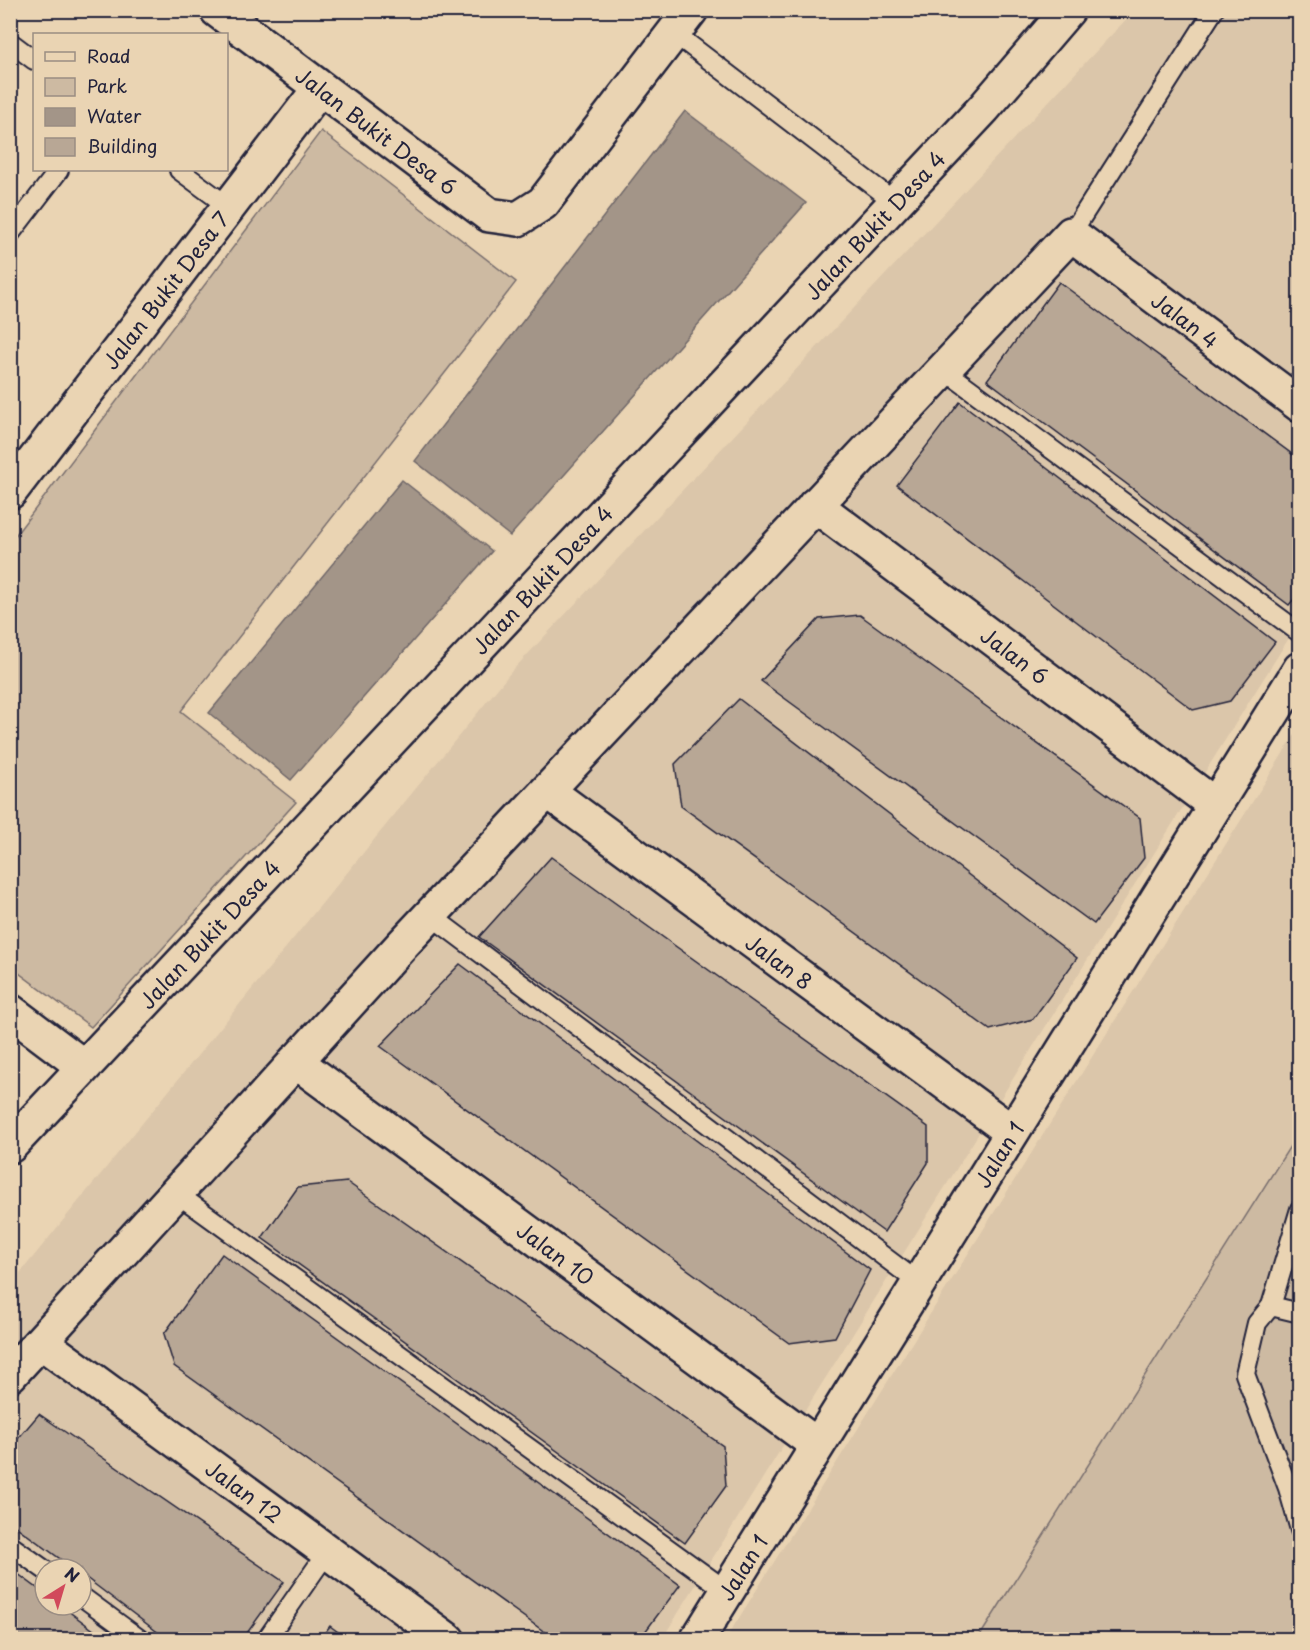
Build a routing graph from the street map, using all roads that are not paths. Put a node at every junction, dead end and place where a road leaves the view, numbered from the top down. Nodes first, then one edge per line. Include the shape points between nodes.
1 (217, 10) edge
2 (1068, 10) edge
3 (1214, 10) edge
4 (684, 17) edge
5 (10, 42) edge
6 (33, 59) edge
7 (320, 88) junction
8 (58, 171) edge
9 (180, 171) edge
10 (895, 202) junction
11 (229, 207) junction
12 (10, 234) edge
13 (1071, 234) junction
14 (943, 369) junction
15 (1299, 405) edge
16 (10, 492) edge
17 (815, 505) junction
18 (1299, 633) edge
19 (1299, 669) edge
20 (549, 792) junction
21 (1215, 805) junction
22 (430, 915) junction
23 (10, 1011) edge
24 (295, 1061) junction
25 (83, 1066) junction
26 (1012, 1132) junction
27 (10, 1146) edge
28 (176, 1193) junction
29 (1299, 1209) edge
30 (919, 1283) junction
31 (1271, 1306) junction
32 (1299, 1313) edge
33 (41, 1342) junction
34 (10, 1375) edge
35 (817, 1445) junction
36 (1299, 1530) edge
37 (10, 1545) edge
38 (327, 1551) junction
39 (33, 1561) edge
40 (727, 1591) junction
41 (93, 1605) edge
42 (141, 1640) edge
43 (266, 1640) edge
44 (448, 1640) edge
45 (697, 1640) edge

1 - 7 street, Jalan Bukit Desa 6
2 - 10 street, Jalan Bukit Desa 4 via 984,108
3 - 13 lane
4 - 7 street, Jalan Bukit Desa 6 via 543,203 518,219 489,215
4 - 10 lane
5 - 6 lane
7 - 11 street, Jalan Bukit Desa 7
8 - 12 lane
9 - 11 lane
10 - 25 street, Jalan Bukit Desa 4
11 - 16 street, Jalan Bukit Desa 7
13 - 14 street
13 - 15 street, Jalan 4
14 - 17 street
14 - 18 lane
17 - 20 street
17 - 21 street, Jalan 6
19 - 21 street, Jalan 1
20 - 22 street
20 - 26 street, Jalan 8
21 - 26 street, Jalan 1
22 - 24 street
22 - 30 lane
23 - 25 street
24 - 28 street
24 - 35 street, Jalan 10
25 - 27 street, Jalan Bukit Desa 4
26 - 30 street, Jalan 1
28 - 33 street
28 - 40 lane
29 - 31 lane
30 - 35 street, Jalan 1
31 - 32 lane
31 - 36 lane via 1257,1323 1245,1374
33 - 34 street
33 - 38 street, Jalan 12
35 - 40 street, Jalan 1
37 - 39 lane
38 - 43 lane
38 - 44 street, Jalan 12
40 - 45 street, Jalan 1
41 - 42 lane

